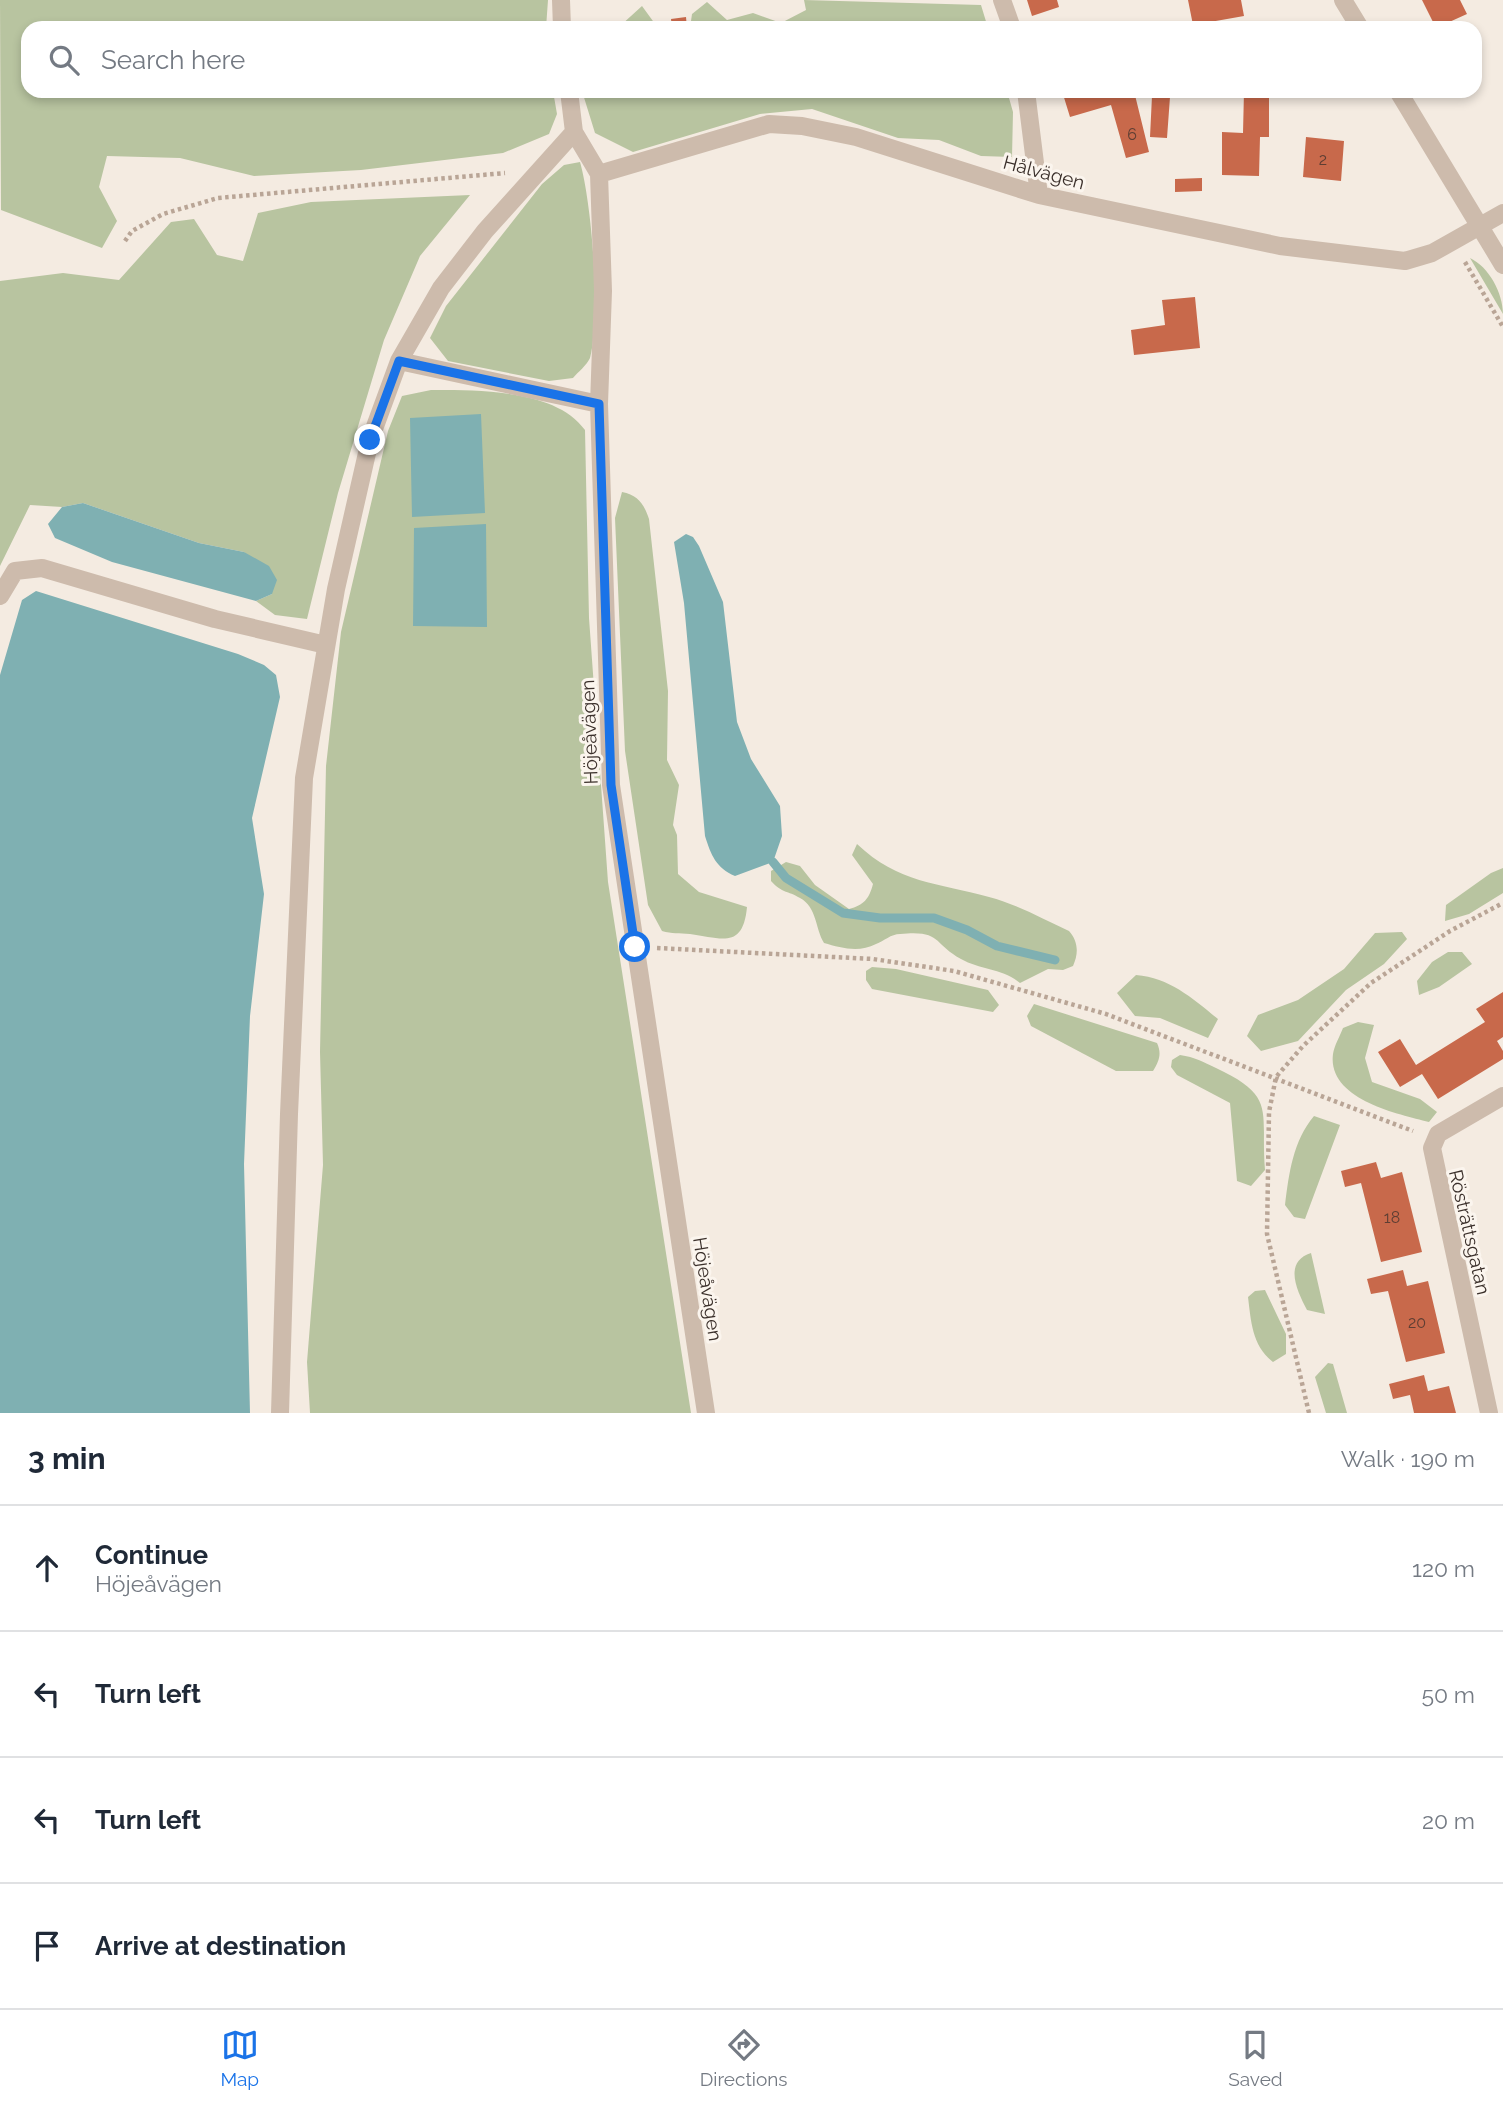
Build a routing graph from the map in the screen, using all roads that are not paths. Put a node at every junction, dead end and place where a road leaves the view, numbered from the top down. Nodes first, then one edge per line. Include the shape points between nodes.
1 (561, 0) edge
2 (1002, 0) edge
3 (1343, 0) edge
4 (562, 21) edge
5 (1010, 21) edge
6 (1356, 21) edge
7 (570, 98) edge
8 (1027, 98) edge
9 (1402, 98) edge
10 (574, 132) junction
11 (599, 174) junction
12 (1039, 195) junction
13 (1503, 213) edge
14 (1480, 227) junction
15 (1503, 265) edge
16 (399, 361) junction
17 (599, 404) junction
18 (0, 596) edge
19 (326, 645) junction
20 (1503, 1096) edge
21 (280, 1413) edge
22 (706, 1413) edge
23 (1489, 1413) edge

1 - 4 street
2 - 5 street
3 - 6 street
7 - 10 street, Höjeåvägen
8 - 12 street
9 - 14 street
10 - 11 street, Höjeåvägen
10 - 16 street via 441,288
11 - 12 street, Hålvägen via 769,124 856,137
11 - 17 street, Höjeåvägen via 603,290
12 - 14 street, Hålvägen via 1280,246 1405,261 1432,253
13 - 14 street, Hålvägen
14 - 15 street
16 - 17 street
16 - 19 street via 370,440
17 - 22 street, Höjeåvägen via 611,785
18 - 19 street via 15,571 42,568 215,619
19 - 21 street via 304,778
20 - 23 street, Rösträttsgatan via 1438,1134 1432,1148

